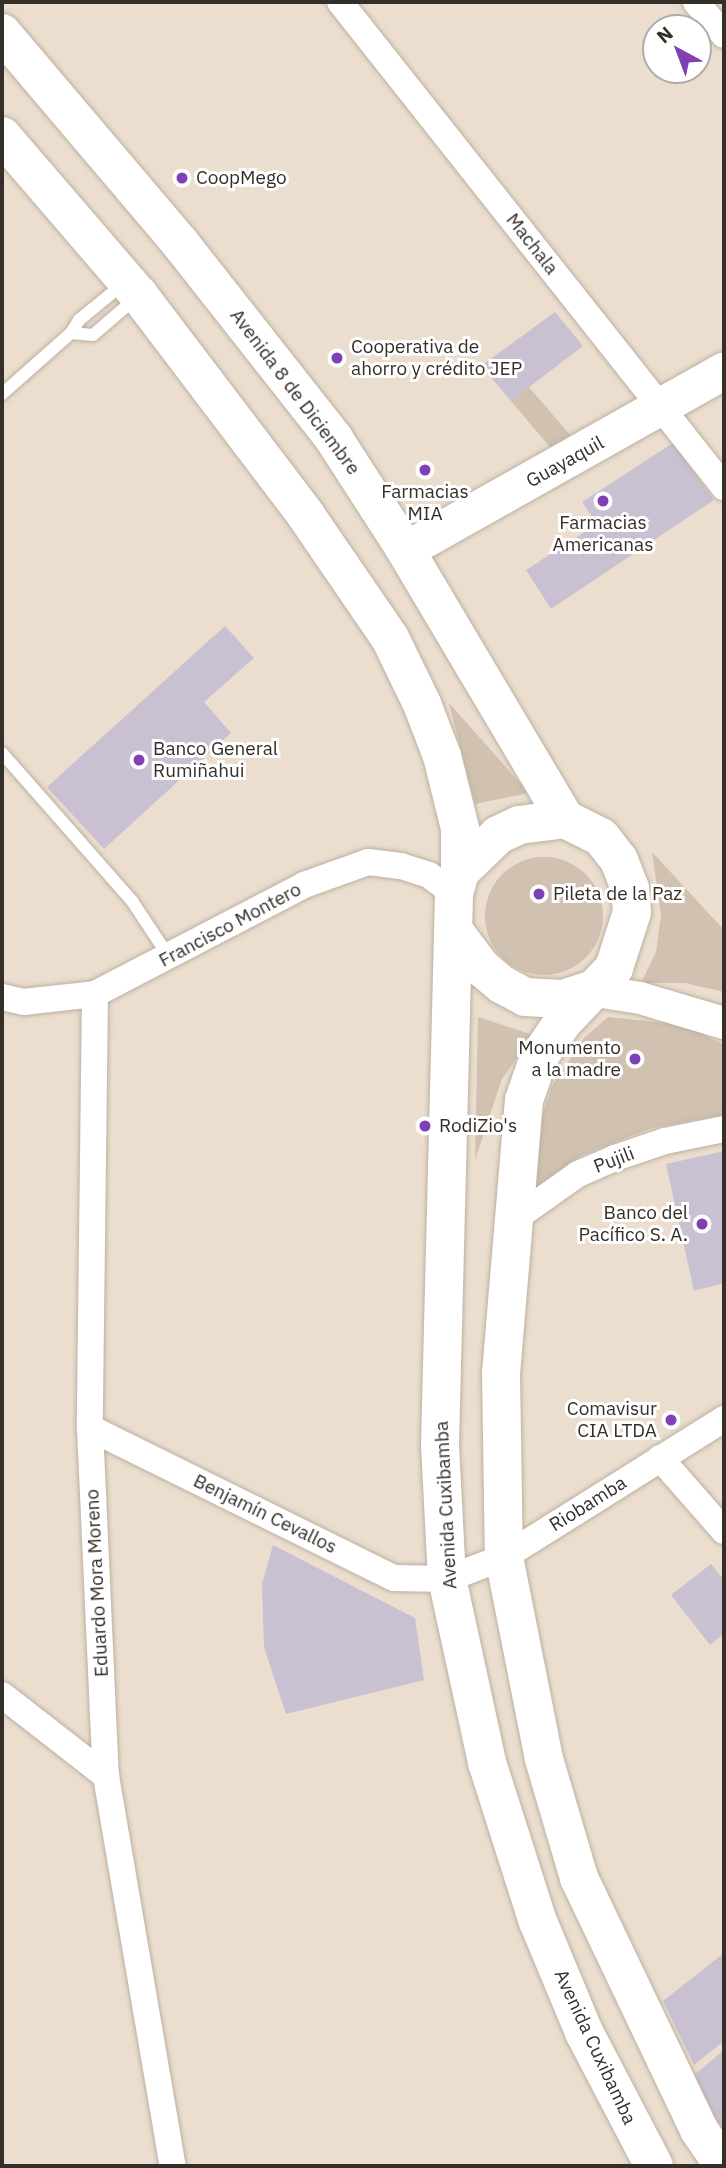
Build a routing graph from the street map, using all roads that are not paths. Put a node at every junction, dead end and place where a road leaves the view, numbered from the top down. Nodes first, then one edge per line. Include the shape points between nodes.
1 (340, 2) edge
2 (696, 2) edge
3 (2, 33) edge
4 (724, 35) edge
5 (2, 136) edge
6 (133, 288) junction
7 (71, 333) junction
8 (724, 370) edge
9 (2, 394) edge
10 (662, 408) junction
11 (724, 487) edge
12 (405, 551) junction
13 (2, 753) edge
14 (565, 819) junction
15 (457, 883) junction
16 (454, 931) junction
17 (170, 957) junction
18 (590, 990) junction
19 (95, 994) junction
20 (2, 997) edge
21 (724, 1023) edge
22 (724, 1129) edge
23 (516, 1218) junction
24 (724, 1419) edge
25 (90, 1428) junction
26 (660, 1458) junction
27 (724, 1531) edge
28 (504, 1557) junction
29 (447, 1579) junction
30 (2, 1695) edge
31 (106, 1776) junction
32 (173, 2166) edge
33 (654, 2166) edge
34 (724, 2166) edge

1 - 10 street, Machala
2 - 4 street
3 - 12 main road, Avenida 8 de Diciembre via 278,366 334,439
5 - 6 main road
6 - 7 lane via 79,320
6 - 7 lane via 93,335
6 - 15 main road via 305,514 390,638 442,756 460,828
7 - 9 lane
8 - 10 main road, Guayaquil
10 - 11 street, Machala
10 - 12 main road, Guayaquil
12 - 14 main road, Avenida 8 de Diciembre
13 - 17 lane via 132,901
14 - 15 main road via 519,825 498,835
14 - 18 main road via 601,837 619,860 630,888 632,912 624,944 614,968
15 - 16 main road
15 - 17 street, Francisco Montero via 401,866 368,862 304,885
16 - 18 main road via 482,968 524,997 563,999
16 - 29 main road, Avenida Cuxibamba via 440,1444
17 - 19 street, Francisco Montero
18 - 21 street via 640,998
18 - 23 main road via 539,1057 524,1100
19 - 20 street, Francisco Montero via 23,1002
19 - 25 street, Eduardo Mora Moreno
22 - 23 street, Pujili via 665,1141 615,1158 578,1174
23 - 28 main road via 501,1372
24 - 26 street, Riobamba
25 - 29 street, Benjamín Cevallos via 394,1578
25 - 31 street, Eduardo Mora Moreno
26 - 27 street
26 - 28 street, Riobamba
28 - 29 street, Riobamba
28 - 34 main road via 544,1759 579,1878 699,2130
29 - 33 main road, Avenida Cuxibamba via 487,1762 537,1919 584,2032
30 - 31 street
31 - 32 street, Eduardo Mora Moreno

